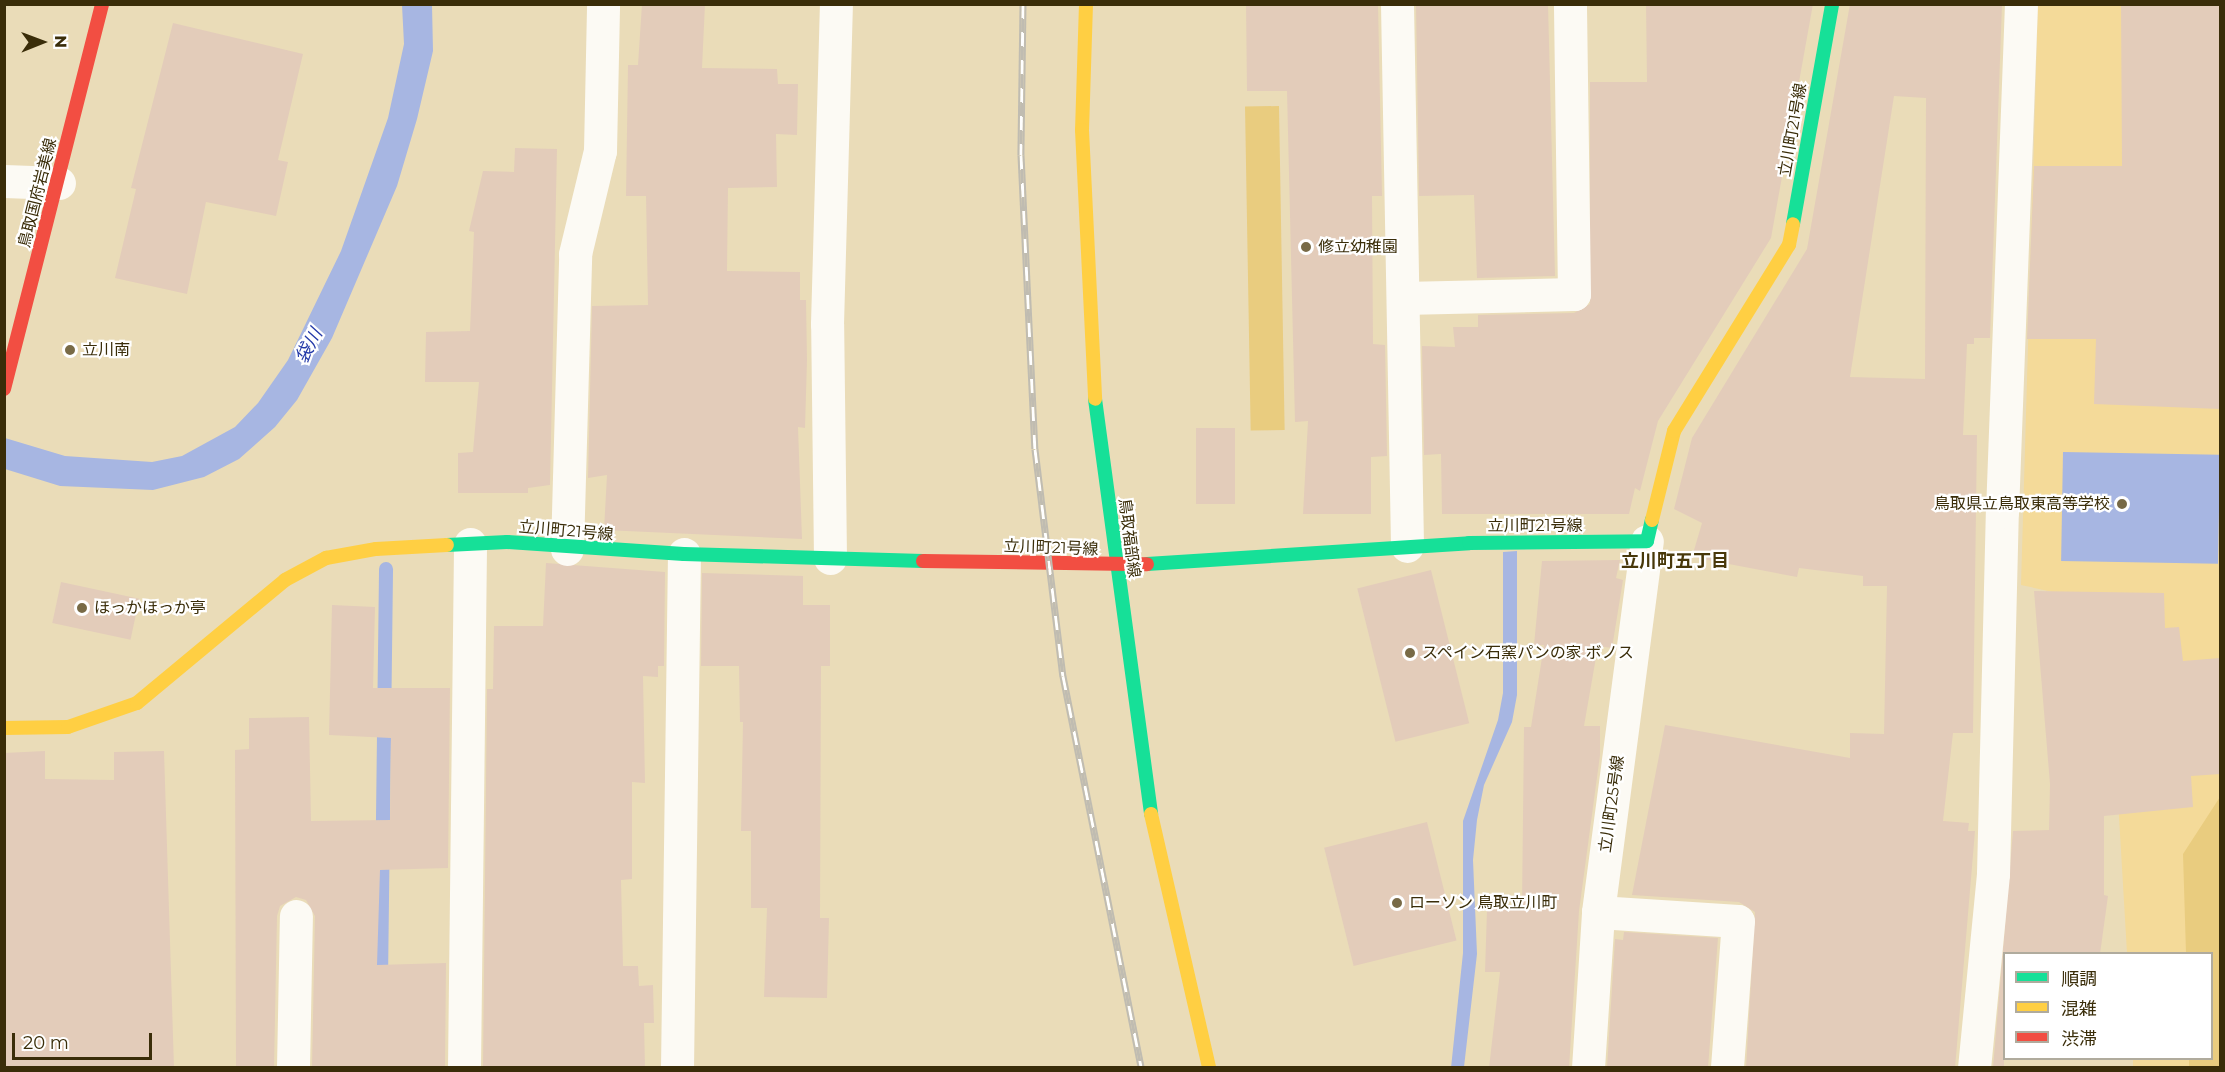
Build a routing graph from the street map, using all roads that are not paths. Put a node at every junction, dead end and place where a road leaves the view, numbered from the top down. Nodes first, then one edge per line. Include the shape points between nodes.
1 (102, 4) edge
2 (603, 4) edge
3 (836, 4) edge
4 (1086, 4) edge
5 (1397, 4) edge
6 (1570, 4) edge
7 (1832, 4) edge
8 (2021, 4) edge
9 (4, 181) edge
10 (59, 183) junction
11 (1403, 298) junction
12 (4, 389) edge
13 (1647, 542) junction
14 (470, 544) junction
15 (1407, 546) junction
16 (567, 549) junction
17 (684, 554) junction
18 (830, 558) junction
19 (1116, 566) junction
20 (4, 728) edge
21 (1598, 912) junction
22 (296, 916) dead end
23 (293, 1068) edge
24 (464, 1068) edge
25 (677, 1068) edge
26 (1209, 1068) edge
27 (1588, 1068) edge
28 (1727, 1068) edge
29 (1974, 1068) edge

1 - 10 street, 鳥取国府岩美線
2 - 16 street via 600,151 575,254
3 - 18 street via 827,324
4 - 19 street, 鳥取福部線 via 1082,130 1096,411
5 - 11 street
6 - 11 street via 1574,294
7 - 13 street, 立川町21号線 via 1789,245 1674,431
8 - 29 street via 2001,512 1993,874
9 - 10 street
10 - 12 street, 鳥取国府岩美線
11 - 15 street
13 - 15 street, 立川町21号線
13 - 21 street, 立川町25号線
14 - 16 street, 立川町21号線 via 526,543
14 - 20 street, 立川町21号線 via 376,549 326,558 285,580 137,703 68,727
14 - 24 street
15 - 19 street, 立川町21号線
16 - 17 street, 立川町21号線
17 - 18 street, 立川町21号線
17 - 25 street
18 - 19 street, 立川町21号線
19 - 26 street, 鳥取福部線 via 1154,834
21 - 27 street, 立川町25号線
21 - 28 street via 1738,921
22 - 23 street

